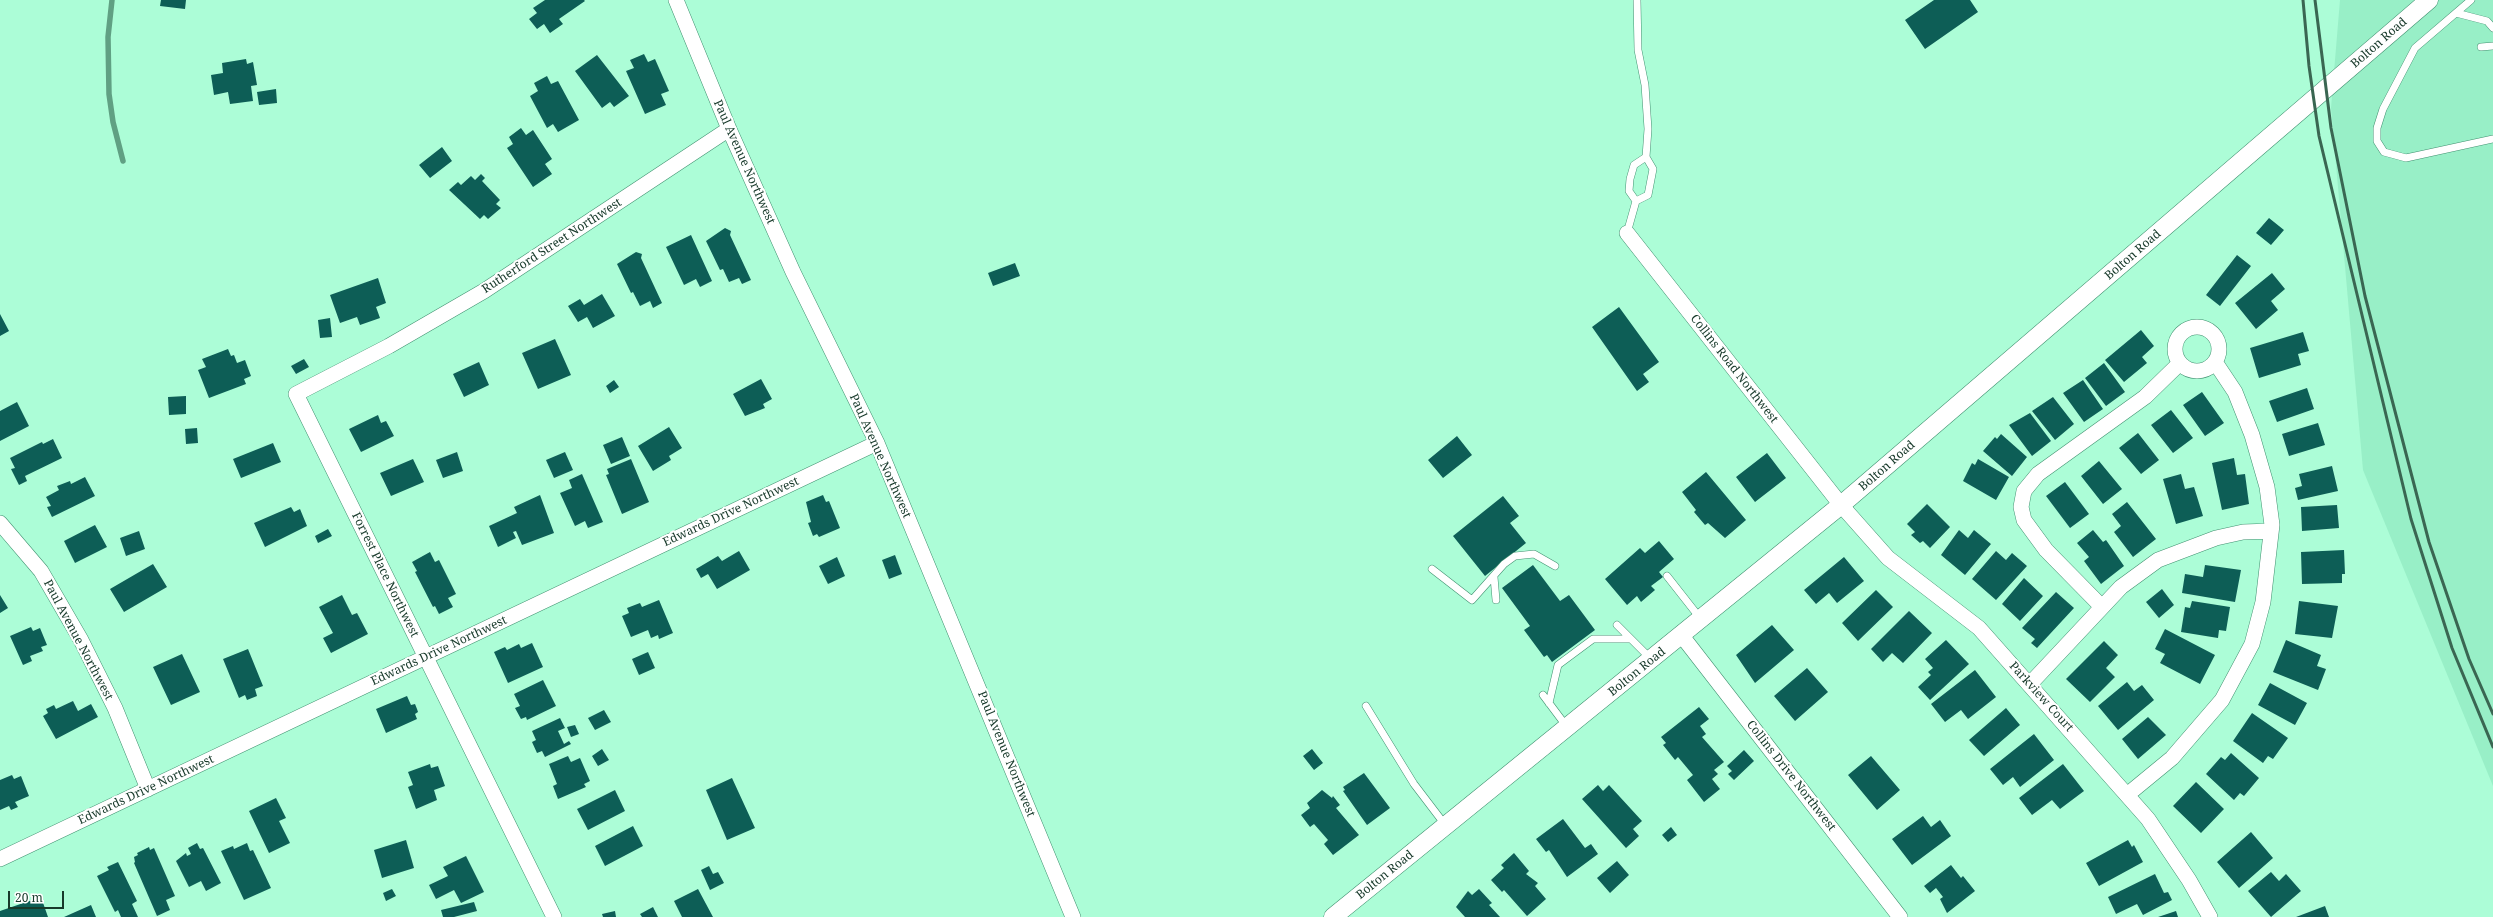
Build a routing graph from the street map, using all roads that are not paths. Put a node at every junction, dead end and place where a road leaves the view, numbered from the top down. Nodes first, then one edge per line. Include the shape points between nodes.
1 (676, 0) edge
2 (1636, 0) edge
3 (2429, 0) edge
4 (2471, 0) edge
5 (2456, 13) junction
6 (2493, 28) edge
7 (2493, 46) edge
8 (2481, 47) dead end
9 (729, 129) junction
10 (2493, 139) edge
11 (1646, 157) junction
12 (1636, 201) junction
13 (1627, 233) joint
14 (370, 356) joint
15 (2215, 362) junction
16 (2180, 363) junction
17 (877, 443) junction
18 (1841, 506) junction
19 (0, 523) edge
20 (2271, 531) junction
21 (1555, 566) dead end
22 (1432, 569) dead end
23 (1667, 576) dead end
24 (1494, 577) junction
25 (1496, 600) dead end
26 (2102, 606) junction
27 (1701, 620) junction
28 (1617, 625) dead end
29 (1682, 636) junction
30 (1628, 639) junction
31 (425, 658) junction
32 (1652, 660) junction
33 (2030, 684) junction
34 (1543, 695) dead end
35 (1549, 703) junction
36 (1366, 706) dead end
37 (1568, 728) junction
38 (148, 789) junction
39 (2127, 795) junction
40 (1446, 826) junction
41 (0, 859) edge
42 (554, 917) edge
43 (1073, 917) edge
44 (1333, 917) edge
45 (1900, 917) edge
46 (2210, 917) edge

1 - 9 street, Paul Avenue Northwest
2 - 11 lane via 1638,50 1645,85 1648,129
3 - 18 street, Bolton Road
4 - 5 lane
5 - 6 lane via 2487,21
5 - 10 lane via 2416,48 2384,109 2377,128 2377,141 2384,152 2406,158
7 - 8 lane
9 - 14 street, Rutherford Street Northwest via 484,291
9 - 17 street, Paul Avenue Northwest via 793,272
11 - 12 lane via 1634,165 1630,178 1629,191
11 - 12 lane via 1653,169 1648,195
12 - 13 lane
13 - 18 street, Collins Road Northwest
14 - 31 street, Forrest Place Northwest via 296,394
15 - 16 street via 2210,367 2197,371
15 - 16 street via 2219,351 2218,341 2210,332 2198,327 2183,332 2178,339 2175,348
15 - 20 street via 2236,392 2252,435 2267,487
16 - 26 street via 2145,398 2038,474 2024,491 2024,520 2046,550
17 - 31 street, Edwards Drive Northwest
17 - 43 street, Paul Avenue Northwest
18 - 27 street, Bolton Road
18 - 33 street, Parkview Court via 1888,558 1979,628
19 - 38 street, Paul Avenue Northwest via 41,571 81,640 115,708
20 - 26 street via 2243,532 2216,538 2158,560 2121,587
20 - 39 street via 2262,602 2252,644 2222,700 2172,758
21 - 24 lane via 1534,554 1515,556 1504,564
22 - 24 lane via 1472,600
23 - 27 lane
24 - 25 lane
26 - 33 street
27 - 29 street, Bolton Road
28 - 30 lane
29 - 32 street, Bolton Road
29 - 45 street, Collins Drive Northwest
30 - 32 lane
30 - 35 lane via 1593,639 1558,665
31 - 38 street, Edwards Drive Northwest
31 - 42 street, Forrest Place Northwest
32 - 37 street, Bolton Road
33 - 39 street, Parkview Court
34 - 35 lane
35 - 37 lane
36 - 40 lane via 1414,784
37 - 40 street, Bolton Road
38 - 41 street, Edwards Drive Northwest
39 - 46 street, Parkview Court via 2148,819 2189,880
40 - 44 street, Bolton Road

